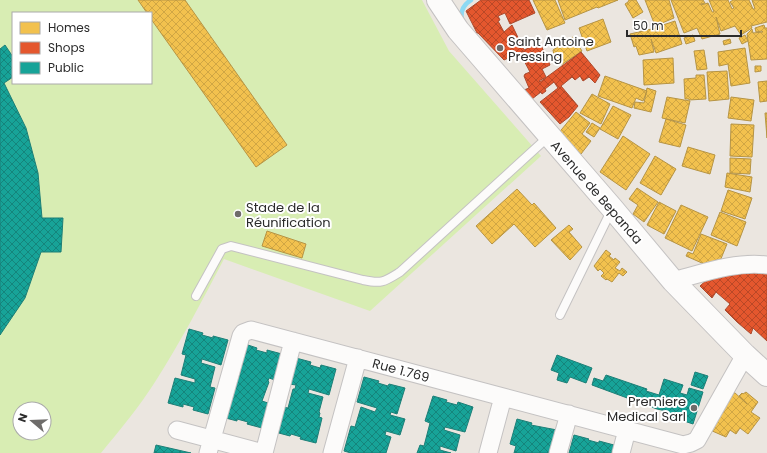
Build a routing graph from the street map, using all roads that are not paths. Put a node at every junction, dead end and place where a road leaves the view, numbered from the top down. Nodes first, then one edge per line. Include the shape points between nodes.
1 (438, 0) edge
2 (549, 136) junction
3 (612, 208) junction
4 (767, 265) edge
5 (673, 281) junction
6 (196, 296) dead end
7 (560, 316) dead end
8 (293, 341) junction
9 (745, 355) junction
10 (358, 358) junction
11 (767, 375) edge
12 (503, 397) junction
13 (569, 414) junction
14 (177, 430) dead end
15 (627, 430) junction
16 (210, 446) edge
17 (682, 449) edge
18 (264, 453) edge
19 (332, 453) edge
20 (488, 453) edge
21 (558, 453) edge
22 (621, 453) edge

1 - 2 main road, Avenue de Bepanda via 458,30
2 - 3 main road, Avenue de Bepanda
2 - 6 lane via 400,272 388,280 378,284 231,246 222,248
3 - 5 main road, Avenue de Bepanda
3 - 7 lane
4 - 5 street via 741,264
5 - 9 main road, Avenue de Bepanda
8 - 10 street, Rue 1.769
8 - 16 street, Rue 1.769 via 251,330 243,333
8 - 18 street
9 - 11 main road, Avenue de Bepanda
9 - 17 street via 697,440
10 - 12 street, Rue 1.769
10 - 19 street
12 - 13 street, Rue 1.769
12 - 20 street
13 - 15 street, Rue 1.769
13 - 21 street
14 - 16 street
15 - 17 street, Rue 1.769
15 - 22 street
16 - 18 street

